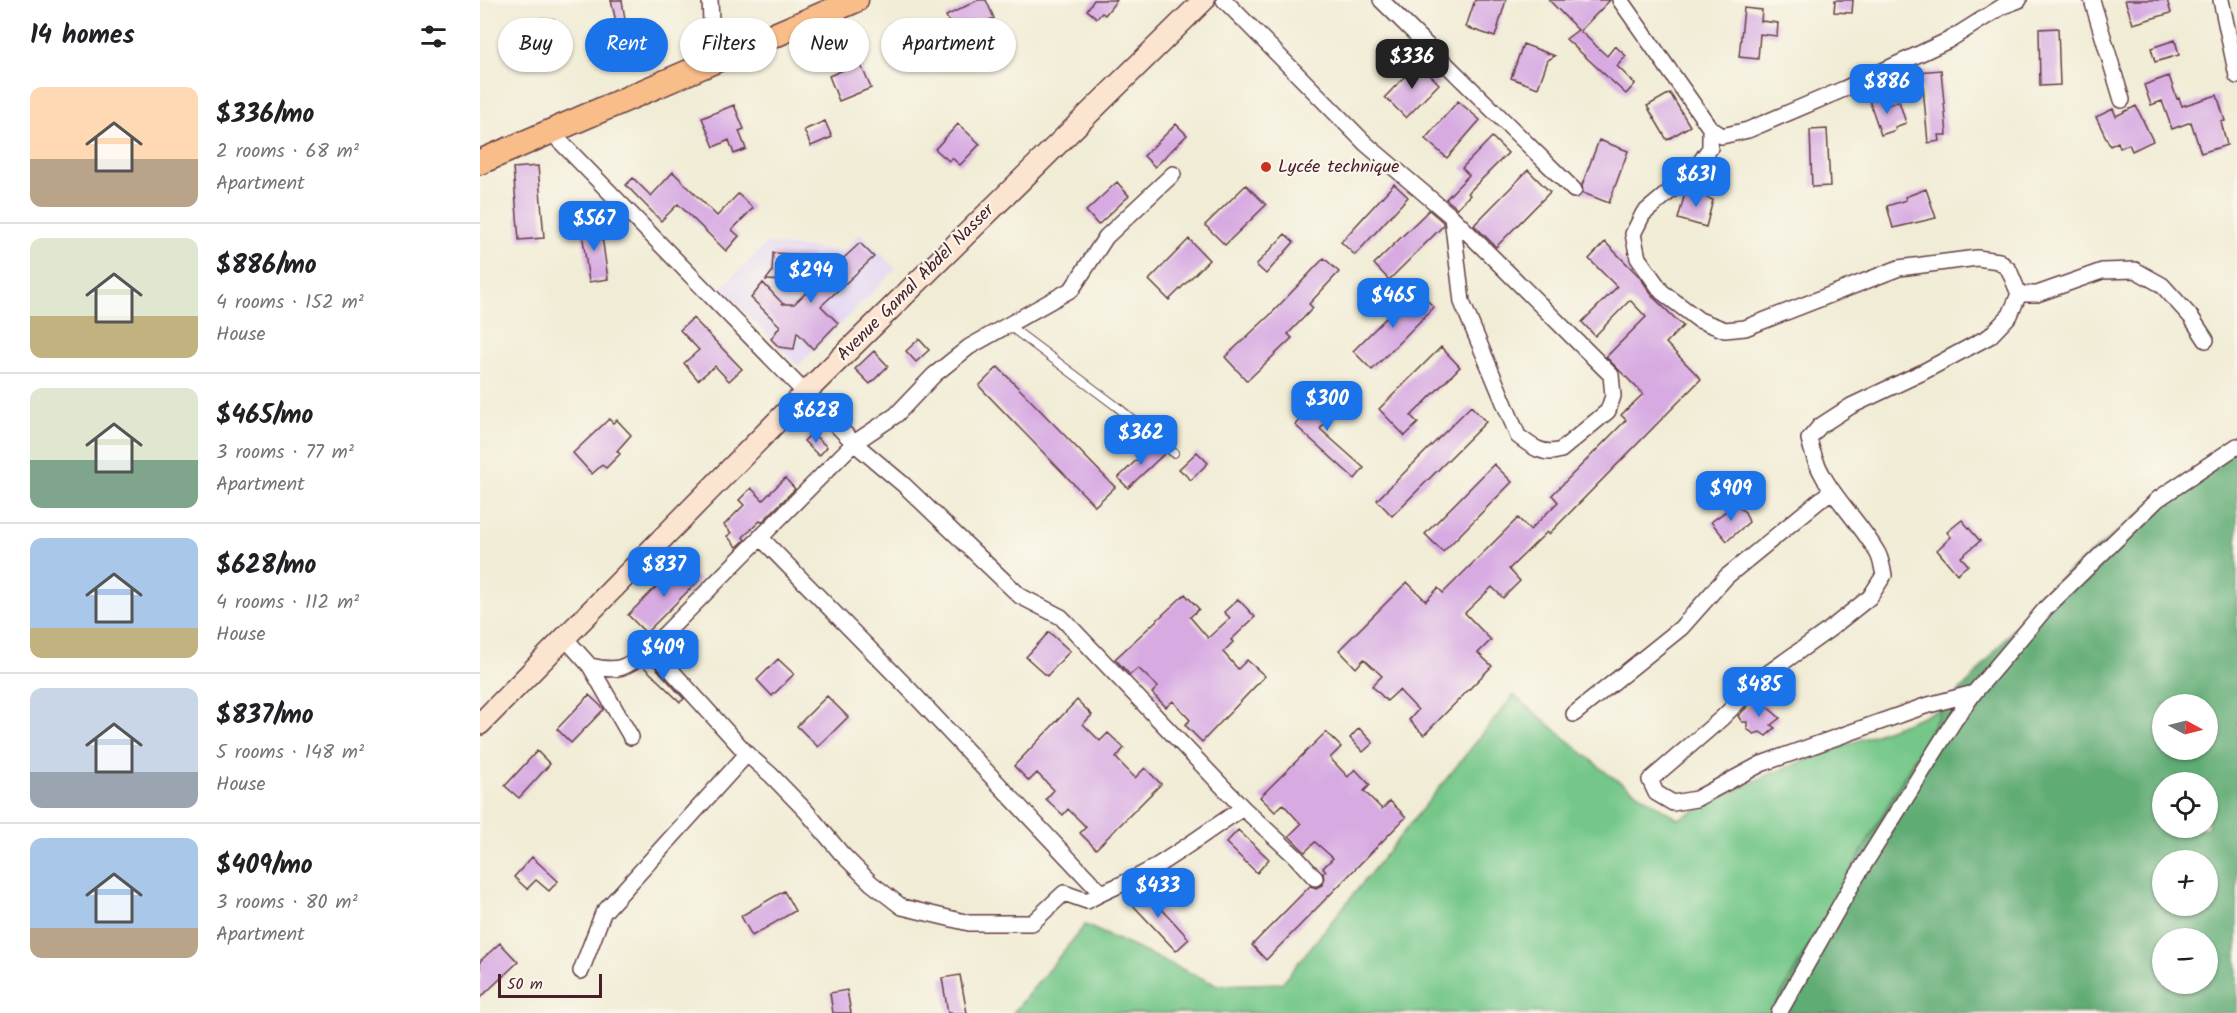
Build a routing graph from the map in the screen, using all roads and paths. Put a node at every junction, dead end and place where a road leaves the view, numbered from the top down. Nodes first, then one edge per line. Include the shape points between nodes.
1 (710, 0) edge
2 (856, 0) edge
3 (1204, 0) edge
4 (1224, 0) edge
5 (1381, 0) edge
6 (1620, 0) edge
7 (2019, 0) edge
8 (2092, 0) edge
9 (2221, 0) edge
10 (711, 18) edge
11 (777, 35) edge
12 (691, 72) edge
13 (2237, 76) edge
14 (2122, 100) dead end
15 (1710, 128) junction
16 (550, 131) junction
17 (480, 162) edge
18 (1173, 174) dead end
19 (1575, 190) dead end
20 (1452, 217) junction
21 (2019, 294) junction
22 (1008, 325) junction
23 (2206, 340) dead end
24 (806, 392) junction
25 (854, 443) junction
26 (2237, 446) edge
27 (1174, 453) dead end
28 (1831, 491) junction
29 (760, 537) junction
30 (565, 638) junction
31 (651, 648) junction
32 (590, 666) junction
33 (1974, 693) junction
34 (1574, 714) dead end
35 (480, 724) edge
36 (631, 737) dead end
37 (747, 754) junction
38 (1243, 808) junction
39 (1315, 878) dead end
40 (1101, 893) junction
41 (581, 971) dead end
42 (1779, 1013) edge

1 - 10 street
2 - 11 main road
3 - 24 street, Avenue Gamal Abdel Nasser
4 - 20 street via 1366,144
5 - 19 street
6 - 15 street
7 - 15 street via 1949,40 1748,130 1722,136
8 - 14 street
9 - 13 street
12 - 16 main road
15 - 21 street via 1710,148 1699,163 1642,214 1633,234 1638,258 1662,292 1699,320 1725,330 1745,328 1899,268 1977,258 1999,261 2009,270
16 - 17 main road
16 - 24 street
18 - 22 street via 1106,237 1072,289
20 - 20 street via 1611,375 1613,396 1608,411 1562,450 1552,453 1535,449 1518,436 1462,302
21 - 23 street via 2037,294 2102,271 2135,270 2162,285
21 - 28 street via 2010,315 1990,336 1851,406 1820,426 1809,439 1813,460
22 - 25 street via 969,347 933,375 896,415
22 - 27 lane
24 - 25 street
24 - 30 street, Avenue Gamal Abdel Nasser
25 - 29 street
25 - 38 street via 904,484 1020,596 1061,617
26 - 33 street via 2158,499 2046,608
28 - 33 street via 1878,554 1884,575 1870,597 1764,676 1650,780 1656,793 1672,803 1696,799 1761,764 1925,706
28 - 34 street via 1726,577 1681,628
29 - 31 street
29 - 40 street
30 - 32 street
30 - 35 street, Avenue Gamal Abdel Nasser
31 - 32 street via 622,668
31 - 37 street
32 - 36 street
33 - 42 street via 1855,879
37 - 40 street via 806,811 871,883 902,907 969,923 1032,923 1064,893 1087,901
37 - 41 street via 603,913
38 - 39 street
38 - 40 street via 1149,871

